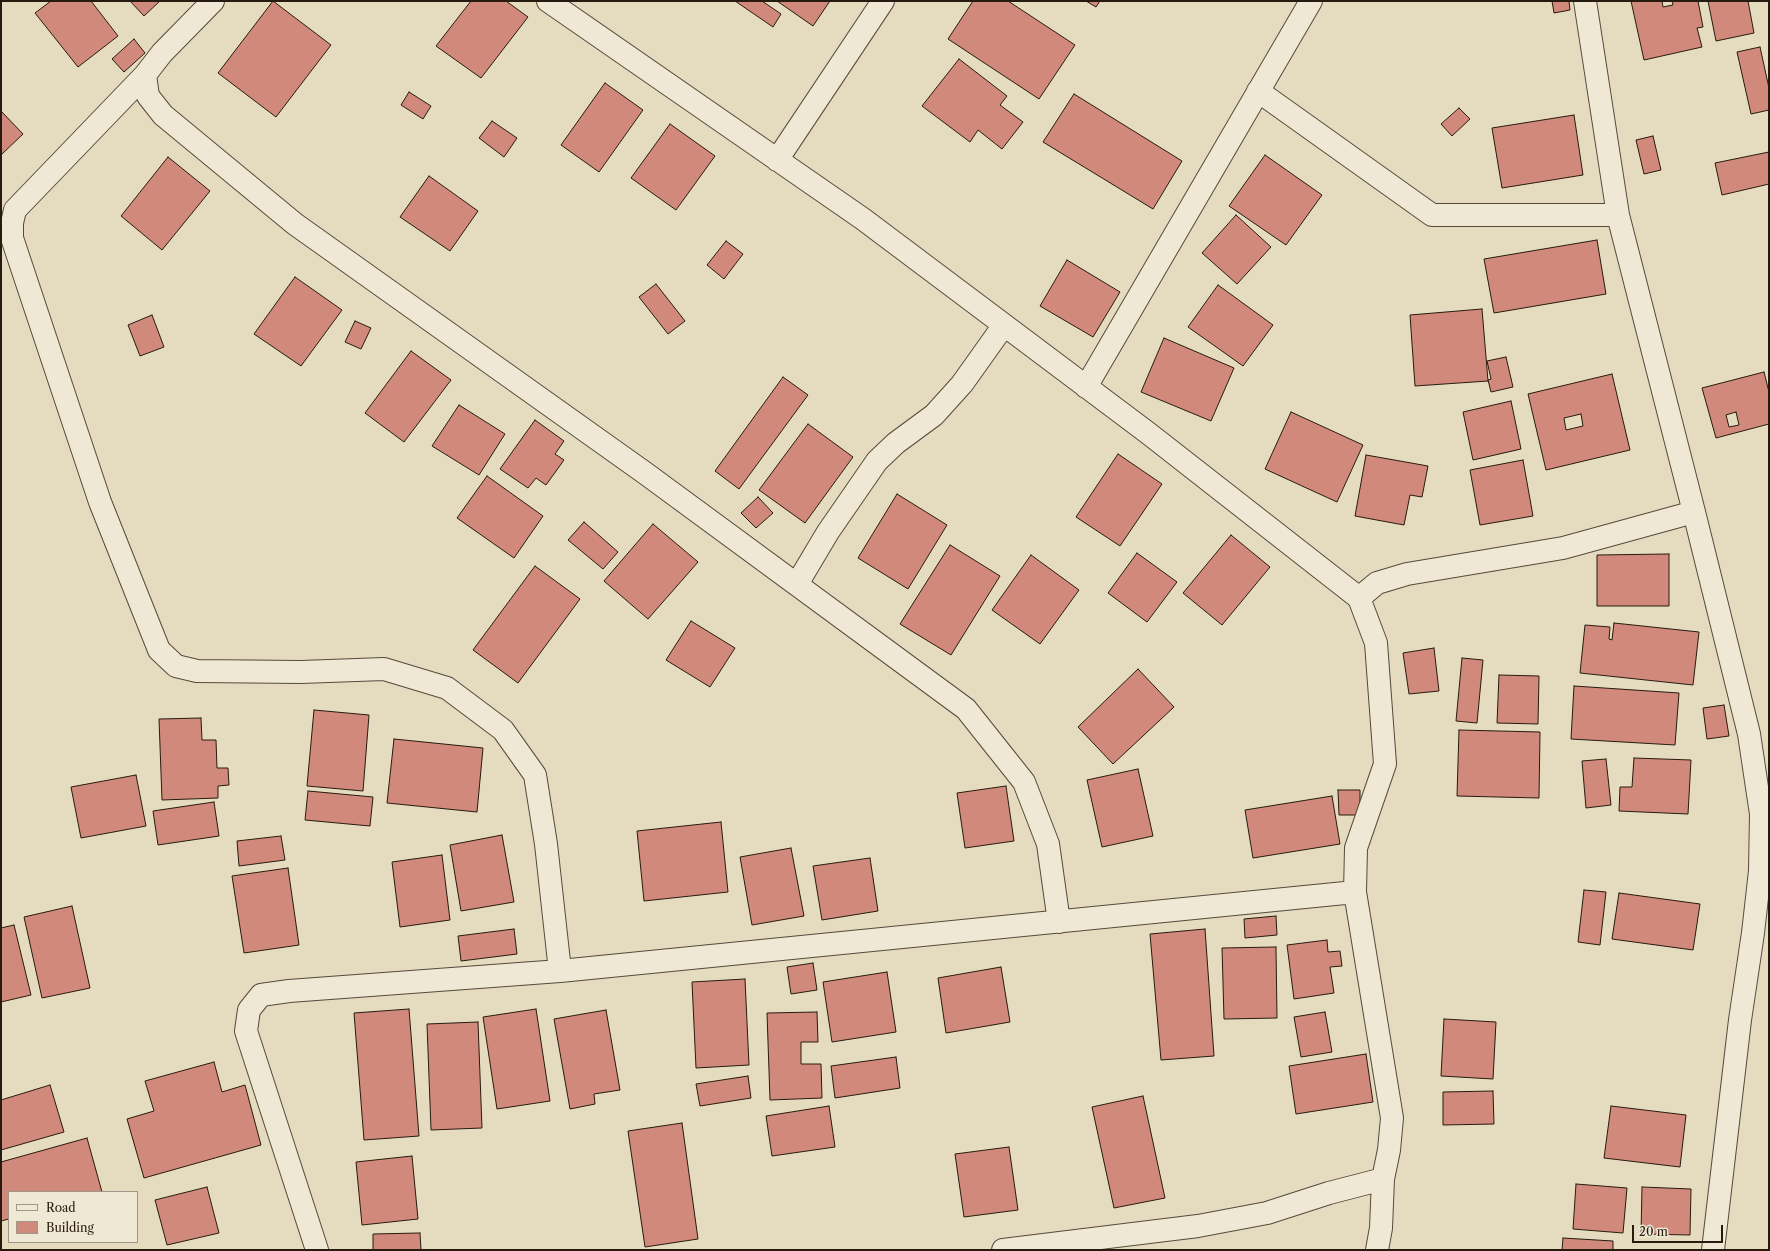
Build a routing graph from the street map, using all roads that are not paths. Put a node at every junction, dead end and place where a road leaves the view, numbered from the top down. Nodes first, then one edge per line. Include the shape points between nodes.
1 (214, 1) edge
2 (548, 1) edge
3 (883, 1) edge
4 (1311, 1) edge
5 (1585, 1) edge
6 (145, 75) junction
7 (1258, 91) junction
8 (777, 160) junction
9 (8, 206) edge
10 (1618, 215) junction
11 (1004, 325) junction
12 (1086, 387) junction
13 (1694, 512) junction
14 (797, 584) junction
15 (1359, 598) junction
16 (1355, 892) junction
17 (1059, 922) junction
18 (560, 971) junction
19 (1383, 1179) junction
20 (317, 1250) edge
21 (1003, 1250) edge
22 (1377, 1250) edge
23 (1713, 1250) edge

1 - 6 street
2 - 8 street
3 - 8 street
4 - 7 street
5 - 10 street
6 - 9 street
6 - 14 street via 148,96 163,115 295,224
7 - 10 street via 1432,214
7 - 12 street
8 - 11 street via 863,219
9 - 18 street via 12,238 100,502 159,650 176,666 197,671 301,672 384,669 448,688 503,730 534,775 546,844
10 - 13 street
11 - 12 street
11 - 14 street via 962,384 934,415 896,443 878,461 828,532
12 - 15 street
13 - 15 street via 1563,548 1407,574 1377,583
13 - 23 street via 1749,734 1761,814 1760,871
14 - 17 street via 966,709 1024,782 1048,844
15 - 16 street via 1376,643 1385,764 1356,848
16 - 17 street
16 - 19 street via 1392,1118
17 - 18 street
18 - 20 street via 261,995 249,1010 246,1031
19 - 21 street via 1267,1213
19 - 22 street via 1381,1228

